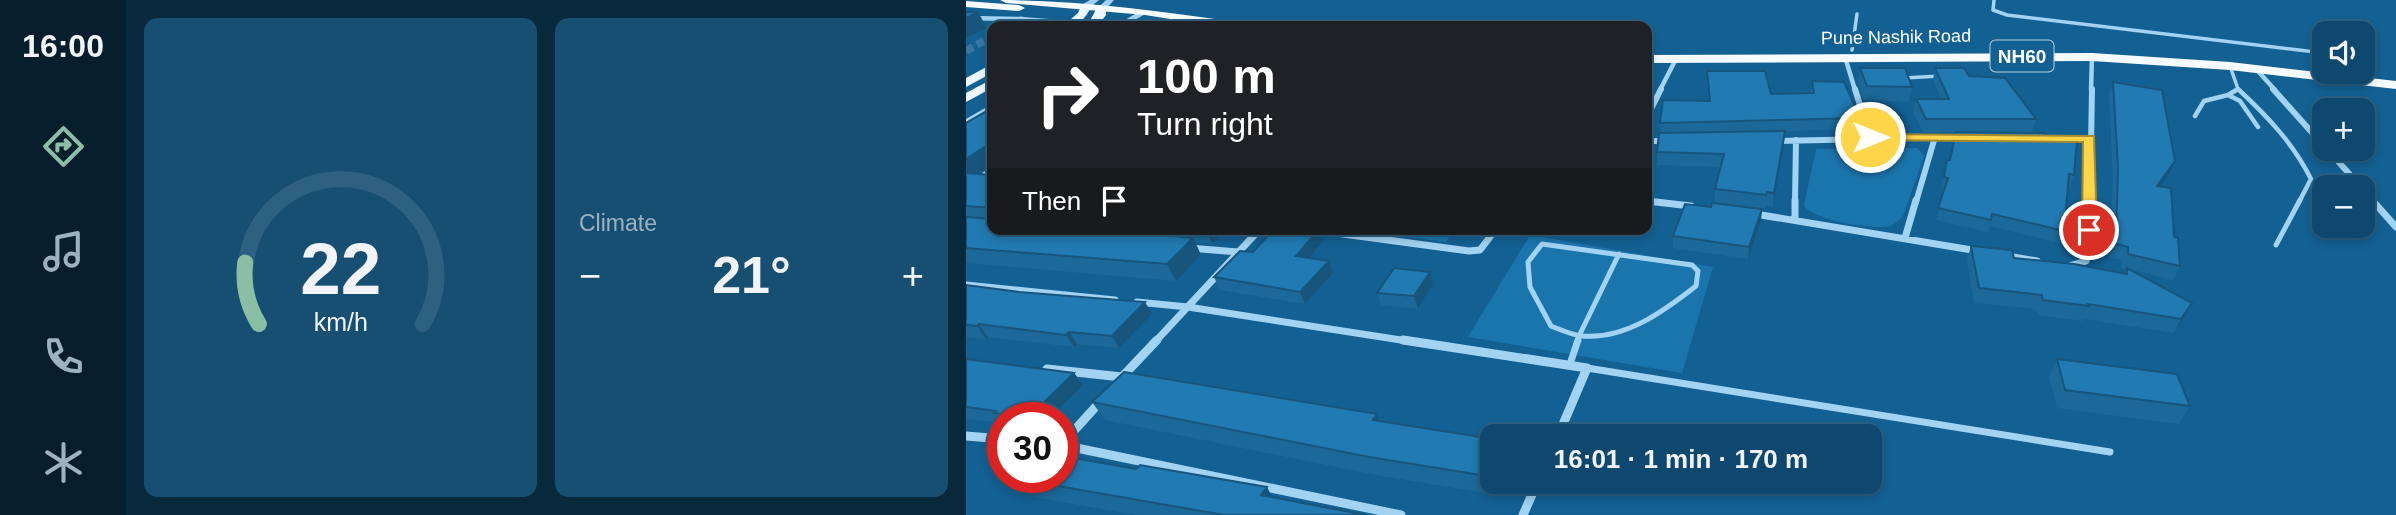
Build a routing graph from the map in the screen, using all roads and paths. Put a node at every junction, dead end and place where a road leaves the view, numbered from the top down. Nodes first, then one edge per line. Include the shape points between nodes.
1 (1006, 0) edge
2 (1994, 0) edge
3 (966, 4) edge
4 (1091, 14) edge
5 (1857, 14) dead end
6 (1139, 15) junction
7 (966, 18) edge
8 (1023, 19) joint
9 (1107, 21) edge
10 (1128, 21) edge
11 (1161, 21) edge
12 (1192, 21) edge
13 (1652, 52) edge
14 (2312, 52) edge
15 (1848, 54) junction
16 (2092, 57) junction
17 (1652, 59) edge
18 (1676, 59) junction
19 (2230, 66) junction
20 (2312, 69) edge
21 (2257, 70) junction
22 (987, 71) edge
23 (1950, 75) edge
24 (2375, 76) edge
25 (1852, 78) junction
26 (1864, 78) edge
27 (1899, 78) edge
28 (2396, 78) edge
29 (966, 83) edge
30 (2396, 85) edge
31 (987, 86) edge
32 (2238, 89) junction
33 (2228, 95) junction
34 (966, 98) edge
35 (1652, 107) edge
36 (987, 111) edge
37 (2194, 116) dead end
38 (966, 123) edge
39 (2258, 127) dead end
40 (2312, 132) edge
41 (1870, 137) junction
42 (1935, 137) junction
43 (1974, 137) edge
44 (2051, 138) edge
45 (2089, 138) junction
46 (1652, 141) edge
47 (1674, 141) edge
48 (1769, 141) edge
49 (1796, 141) junction
50 (2338, 161) edge
51 (987, 173) edge
52 (2350, 175) edge
53 (976, 181) junction
54 (987, 182) edge
55 (966, 187) edge
56 (1652, 202) edge
57 (2375, 203) edge
58 (1700, 207) edge
59 (1741, 213) edge
60 (1795, 219) junction
61 (2396, 227) edge
62 (1254, 235) edge
63 (1351, 235) edge
64 (1491, 235) edge
65 (1905, 238) junction
66 (2276, 245) dead end
67 (1184, 247) edge
68 (1238, 252) junction
69 (1984, 252) edge
70 (1619, 254) junction
71 (1997, 254) edge
72 (2050, 263) edge
73 (2063, 266) edge
74 (966, 285) edge
75 (1119, 300) edge
76 (1132, 302) edge
77 (1188, 307) junction
78 (1579, 335) junction
79 (1570, 364) junction
80 (1031, 368) edge
81 (1587, 368) junction
82 (1122, 377) junction
83 (1113, 387) edge
84 (1105, 396) edge
85 (1563, 424) edge
86 (1078, 427) edge
87 (966, 436) edge
88 (987, 438) edge
89 (1078, 448) edge
90 (2110, 452) dead end
91 (1532, 494) edge
92 (1401, 515) edge
93 (1523, 515) edge

1 - 4 highway
2 - 14 lane via 1993,10 2007,16
3 - 4 highway
4 - 6 highway
4 - 8 street
4 - 9 street
5 - 15 lane
6 - 10 street
6 - 11 highway
6 - 12 highway
7 - 8 street
13 - 15 highway, Pune Nashik Road / NH60
15 - 16 highway, Pune Nashik Road / NH60 via 1953,63
15 - 18 highway, Pune Nashik Road / NH60
15 - 20 highway, Pune Nashik Road / NH60 via 2119,51
15 - 25 street
16 - 19 highway, Pune Nashik Road / NH60
16 - 45 street
17 - 18 highway, Pune Nashik Road / NH60
18 - 35 street
19 - 21 highway, Pune Nashik Road / NH60
19 - 32 lane
21 - 30 highway, Pune Nashik Road / NH60
21 - 40 street
22 - 29 main road
23 - 27 lane
24 - 28 highway
25 - 26 lane
25 - 41 street
31 - 34 main road
32 - 33 lane
32 - 66 lane via 2285,135 2311,179
33 - 37 lane via 2204,101
33 - 39 lane via 2240,102
36 - 38 street
41 - 42 street
41 - 49 street
42 - 43 street
42 - 65 street
44 - 45 street
45 - 73 street via 2089,253 2086,261
46 - 47 street
48 - 49 street
49 - 60 street
50 - 52 street
51 - 53 street
53 - 54 street
53 - 55 street
56 - 58 street
57 - 61 street
59 - 60 street
60 - 65 street
62 - 68 street
63 - 64 street via 1469,251 1480,250
65 - 69 street
67 - 68 street
68 - 77 street
70 - 78 lane
70 - 78 lane via 1542,244 1529,259 1533,292 1551,326
70 - 78 lane via 1692,265 1698,271 1696,286 1625,329 1594,337
71 - 72 street
74 - 75 street
76 - 77 street
77 - 79 street
77 - 82 street
78 - 79 lane
79 - 81 street
80 - 82 street
81 - 85 street
81 - 90 lane
82 - 83 street
84 - 86 street
87 - 88 street
89 - 92 street
91 - 93 street

